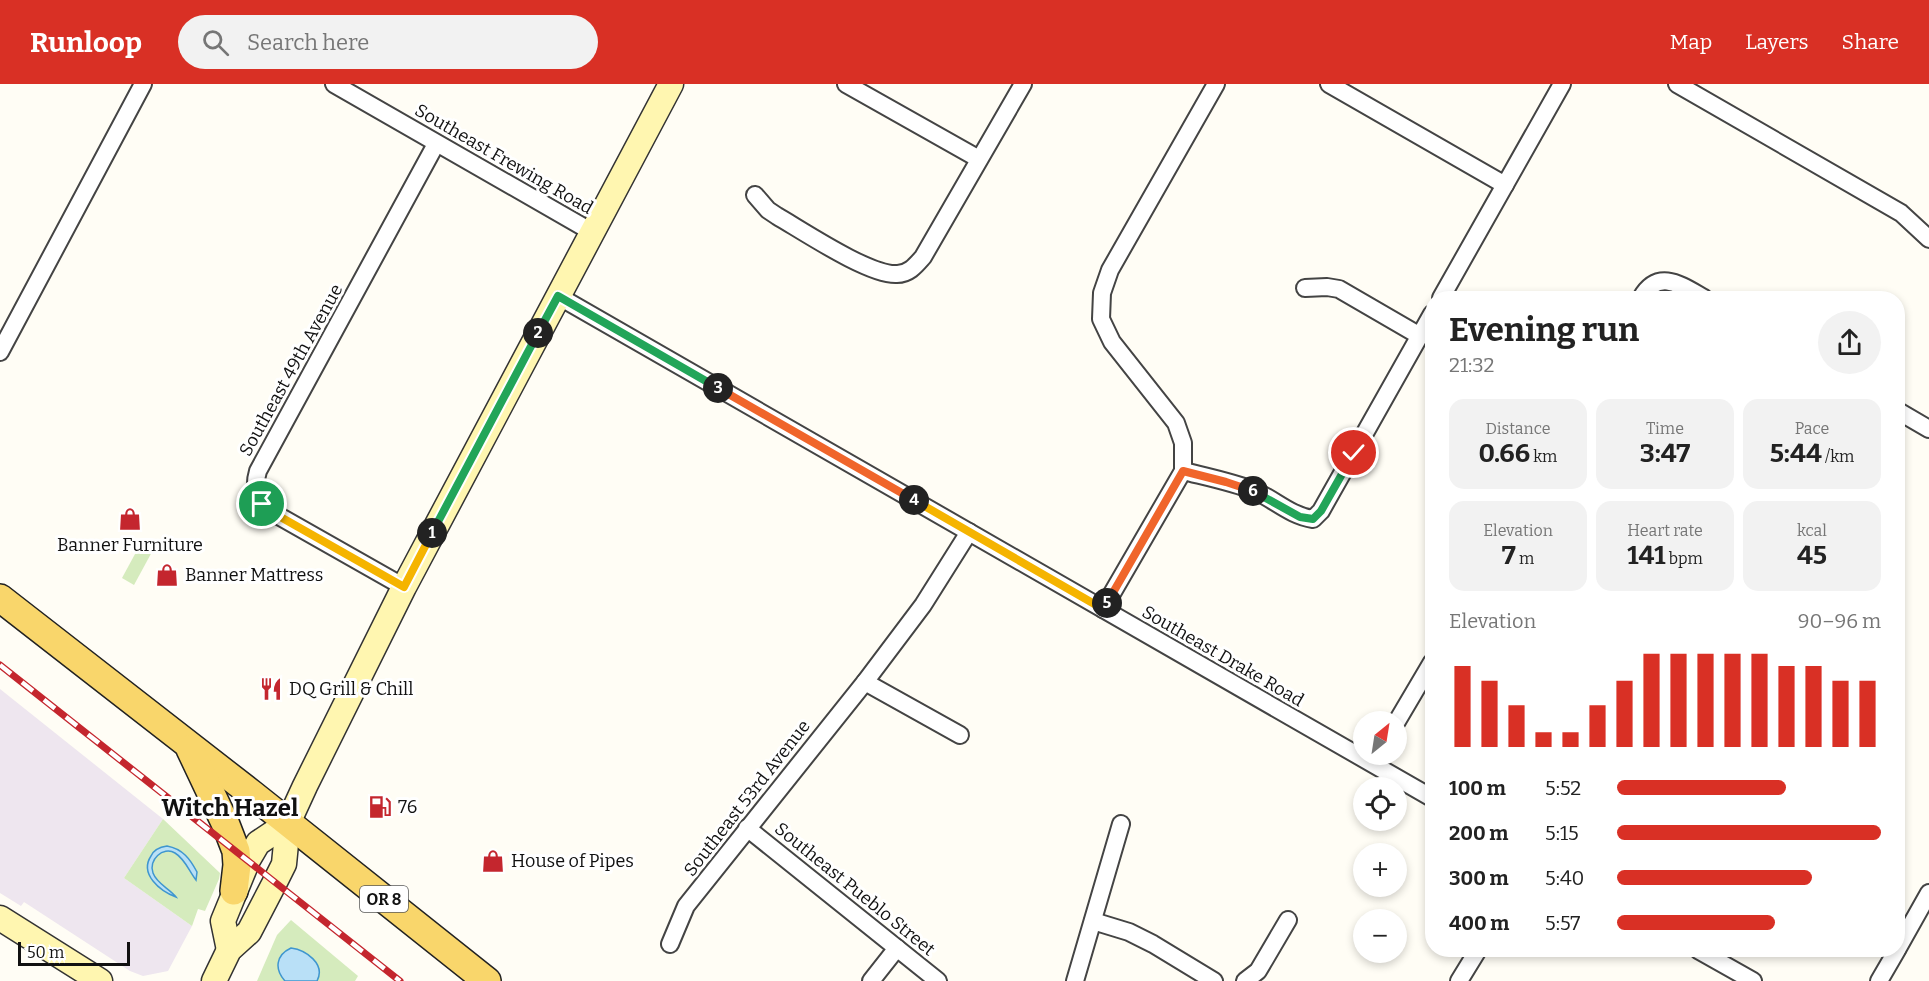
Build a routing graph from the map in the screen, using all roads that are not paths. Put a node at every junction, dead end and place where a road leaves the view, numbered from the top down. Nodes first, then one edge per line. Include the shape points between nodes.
1 (143, 84) edge
2 (334, 84) edge
3 (671, 84) edge
4 (846, 84) edge
5 (1023, 84) edge
6 (1216, 84) edge
7 (1329, 84) edge
8 (1562, 84) edge
9 (1677, 84) edge
10 (436, 144) junction
11 (979, 159) junction
12 (1505, 185) junction
13 (755, 195) dead end
14 (592, 232) junction
15 (1929, 239) edge
16 (1305, 288) dead end
17 (1446, 291) edge
18 (1645, 291) edge
19 (1691, 291) edge
20 (558, 296) junction
21 (1425, 327) edge
22 (1420, 336) junction
23 (0, 352) edge
24 (1905, 415) edge
25 (1929, 429) edge
26 (1183, 471) junction
27 (969, 532) junction
28 (404, 587) junction
29 (0, 598) edge
30 (1103, 609) junction
31 (1425, 674) edge
32 (865, 682) junction
33 (1403, 711) edge
34 (960, 735) dead end
35 (188, 745) junction
36 (1353, 747) edge
37 (1384, 765) edge
38 (1425, 793) edge
39 (288, 823) junction
40 (1121, 824) dead end
41 (747, 828) junction
42 (234, 891) junction
43 (1929, 893) edge
44 (0, 918) edge
45 (1288, 920) dead end
46 (1093, 921) junction
47 (1905, 935) edge
48 (670, 944) dead end
49 (897, 948) junction
50 (229, 950) junction
51 (1474, 957) edge
52 (1710, 957) edge
53 (1892, 957) edge
54 (100, 981) edge
55 (214, 981) edge
56 (487, 981) edge
57 (871, 981) edge
58 (938, 981) edge
59 (1075, 981) edge
60 (1215, 981) edge
61 (1245, 981) edge
62 (1459, 981) edge
63 (1753, 981) edge
64 (1878, 981) edge

1 - 23 street
2 - 10 street, Southeast Frewing Road
3 - 14 main road
4 - 11 street
5 - 11 street
6 - 26 street via 1110,270 1102,293 1101,319 1112,342 1176,423 1183,443
7 - 12 street
8 - 12 street
9 - 15 street via 1901,213
10 - 14 street, Southeast Frewing Road
10 - 28 street, Southeast 49th Avenue via 255,482 256,493 270,511
11 - 13 street via 923,257 907,272 897,274 872,270 777,216
12 - 17 street
14 - 20 main road
16 - 22 street via 1339,289
18 - 19 street via 1662,281
20 - 27 street, Southeast Drake Road
20 - 28 main road
21 - 22 street
22 - 26 street via 1313,519 1300,517 1256,492
24 - 25 street
26 - 30 street
27 - 30 street, Southeast Drake Road
27 - 32 street, Southeast 53rd Avenue via 923,605
28 - 39 main road
29 - 35 main road, OR 8
30 - 36 street, Southeast Drake Road
31 - 33 street
32 - 34 street
32 - 41 street, Southeast 53rd Avenue
35 - 39 main road, OR 8
35 - 42 main road via 236,851
37 - 38 street, Southeast Drake Road
39 - 42 main road via 258,843
39 - 50 main road via 284,864 249,932
39 - 56 main road, OR 8
40 - 46 street
41 - 48 street, Southeast 53rd Avenue via 686,906
41 - 49 street, Southeast Pueblo Street
42 - 50 main road via 223,921
43 - 47 street
44 - 54 main road
45 - 61 street via 1258,971
46 - 59 street
46 - 60 street via 1129,932
49 - 57 street
49 - 58 street, Southeast Pueblo Street
50 - 55 main road
51 - 62 street
52 - 63 street
53 - 64 street

